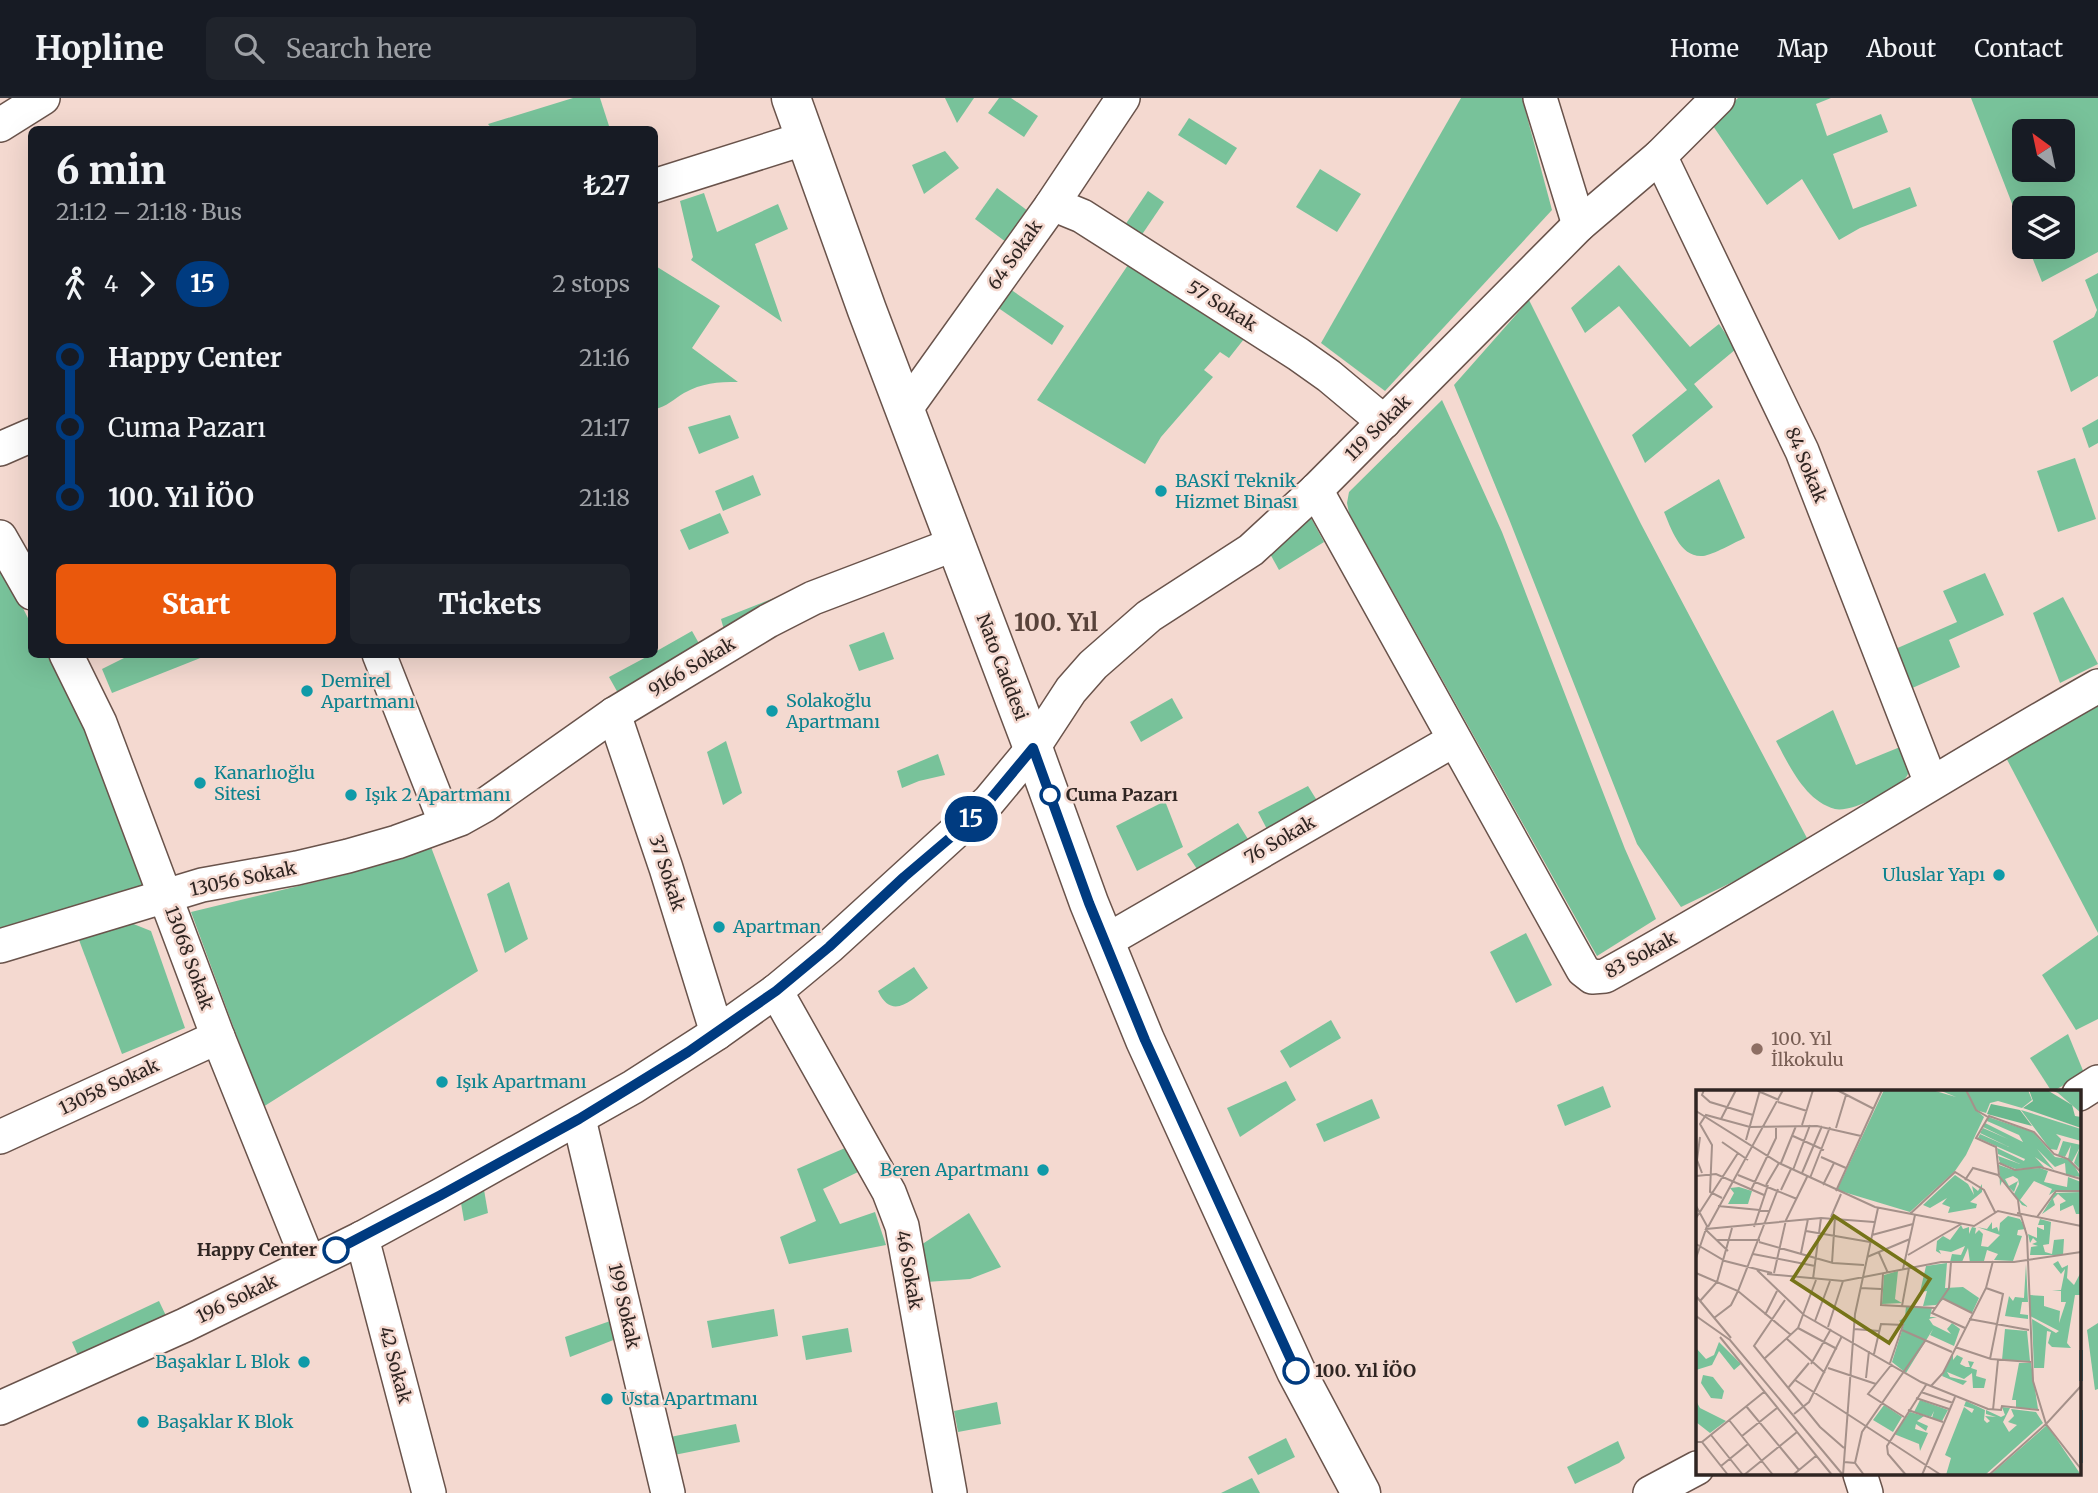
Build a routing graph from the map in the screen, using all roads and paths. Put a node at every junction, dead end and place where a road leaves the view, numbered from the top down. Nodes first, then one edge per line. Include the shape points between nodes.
1 (791, 98) edge
2 (1122, 98) edge
3 (1540, 98) edge
4 (1718, 98) edge
5 (41, 111) edge
6 (0, 125) edge
7 (806, 138) junction
8 (1660, 156) junction
9 (658, 185) edge
10 (1051, 206) junction
11 (1579, 225) junction
12 (905, 410) junction
13 (1384, 422) junction
14 (28, 437) edge
15 (0, 449) edge
16 (1316, 490) junction
17 (0, 537) edge
18 (955, 544) junction
19 (28, 586) edge
20 (68, 658) edge
21 (381, 658) edge
22 (2098, 686) edge
23 (614, 714) junction
24 (1454, 740) junction
25 (1033, 748) junction
26 (1931, 783) junction
27 (446, 824) junction
28 (167, 897) junction
29 (1106, 941) junction
30 (0, 946) edge
31 (776, 991) junction
32 (717, 1033) junction
33 (218, 1037) junction
34 (2098, 1082) edge
35 (2080, 1093) edge
36 (579, 1119) junction
37 (0, 1137) edge
38 (362, 1238) junction
39 (309, 1263) junction
40 (0, 1408) edge
41 (1696, 1469) edge
42 (1861, 1476) edge
43 (429, 1493) edge
44 (668, 1493) edge
45 (950, 1493) edge
46 (1361, 1493) edge
47 (1650, 1493) edge
48 (1867, 1493) edge

1 - 7 main road, Nato Caddesi
2 - 10 street, 64 Sokak
3 - 11 street
4 - 8 street, 119 Sokak
5 - 6 street
7 - 9 street
7 - 12 main road, Nato Caddesi
8 - 11 street, 119 Sokak
8 - 26 street, 84 Sokak via 1802,451
10 - 12 street, 64 Sokak
10 - 13 street, 57 Sokak via 1082,216 1298,354
11 - 13 street, 119 Sokak
12 - 18 main road, Nato Caddesi
13 - 16 street, 119 Sokak
14 - 15 street
16 - 24 street, 83 Sokak
16 - 25 street, 119 Sokak via 1251,550 1134,627 1071,690
17 - 19 street
18 - 23 street, 9166 Sokak via 813,598
18 - 25 main road, Nato Caddesi
20 - 28 street, 13068 Sokak via 100,723
21 - 27 street
22 - 26 street, 83 Sokak
23 - 27 street, 9166 Sokak via 485,805
23 - 32 street, 37 Sokak
24 - 26 street, 83 Sokak via 1583,970 1599,977 1713,916
24 - 29 street, 76 Sokak
25 - 29 main road, Nato Caddesi
25 - 31 street, 196 Sokak via 964,826
27 - 28 street, 13056 Sokak via 348,856 202,885
28 - 30 street, 13056 Sokak
28 - 33 street, 13068 Sokak
29 - 46 main road, Nato Caddesi via 1145,1040 1296,1371
31 - 32 street, 196 Sokak
31 - 45 street, 46 Sokak via 889,1192 902,1226
32 - 36 street, 196 Sokak
33 - 37 street, 13058 Sokak
33 - 39 street, 13068 Sokak
34 - 35 street
36 - 38 street, 196 Sokak
36 - 44 street, 199 Sokak
38 - 39 street, 196 Sokak
38 - 43 street, 42 Sokak
39 - 40 street, 196 Sokak
41 - 47 street
42 - 48 street

